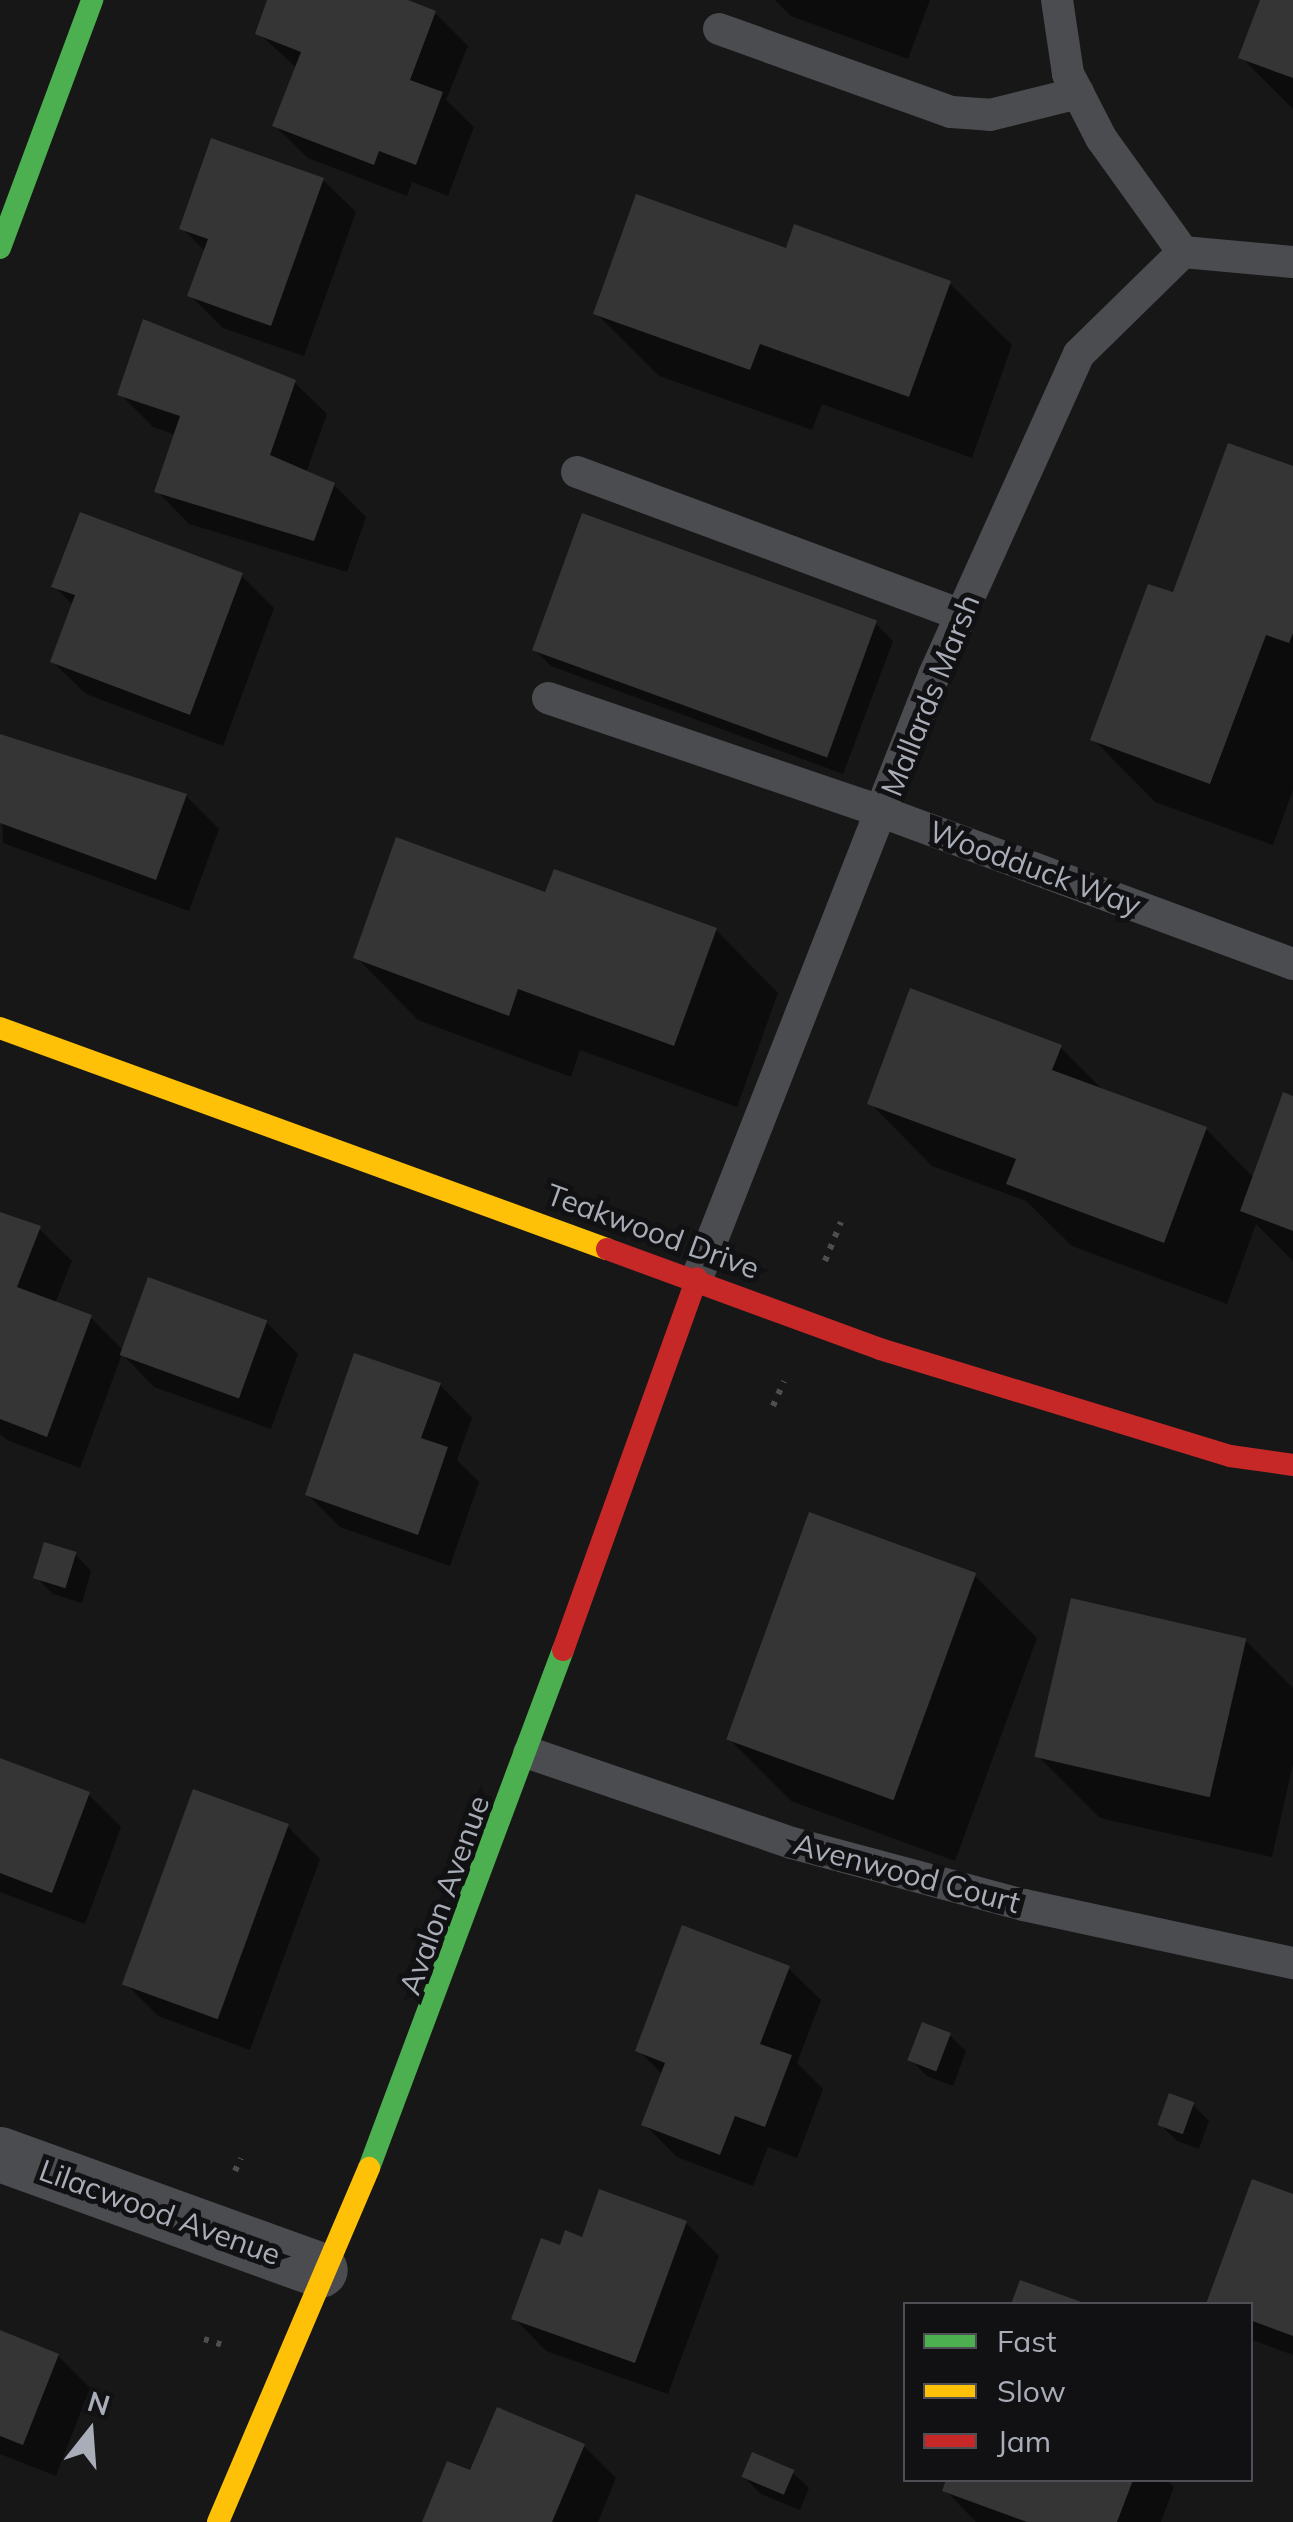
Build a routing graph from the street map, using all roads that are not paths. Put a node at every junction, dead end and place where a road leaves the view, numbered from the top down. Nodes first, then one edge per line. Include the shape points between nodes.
1 (92, 0) edge
2 (1057, 0) edge
3 (719, 29) dead end
4 (1078, 94) junction
5 (0, 248) edge
6 (1183, 252) junction
7 (1293, 262) edge
8 (577, 472) dead end
9 (961, 615) junction
10 (548, 698) dead end
11 (882, 812) junction
12 (1293, 964) edge
13 (0, 1028) edge
14 (697, 1278) junction
15 (1293, 1465) edge
16 (529, 1753) junction
17 (1293, 1963) edge
18 (0, 2154) edge
19 (320, 2270) junction
20 (218, 2522) edge

1 - 5 street
2 - 4 lane via 1068,74
3 - 4 lane via 951,112 990,114
4 - 6 lane via 1101,138
6 - 7 lane
6 - 9 lane, Mallards Marsh via 1079,354
8 - 9 lane
9 - 11 lane, Mallards Marsh
10 - 11 lane, Woodduck Way
11 - 12 lane, Woodduck Way
11 - 14 lane, Mallards Marsh
13 - 14 street, Teakwood Drive
14 - 15 street, Teakwood Drive via 880,1349 1230,1456
14 - 16 street, Avalon Avenue
16 - 17 lane, Avenwood Court via 792,1843 1024,1904
16 - 19 street, Avalon Avenue via 406,2083
18 - 19 street, Lilacwood Avenue
19 - 20 street, Avalon Avenue

